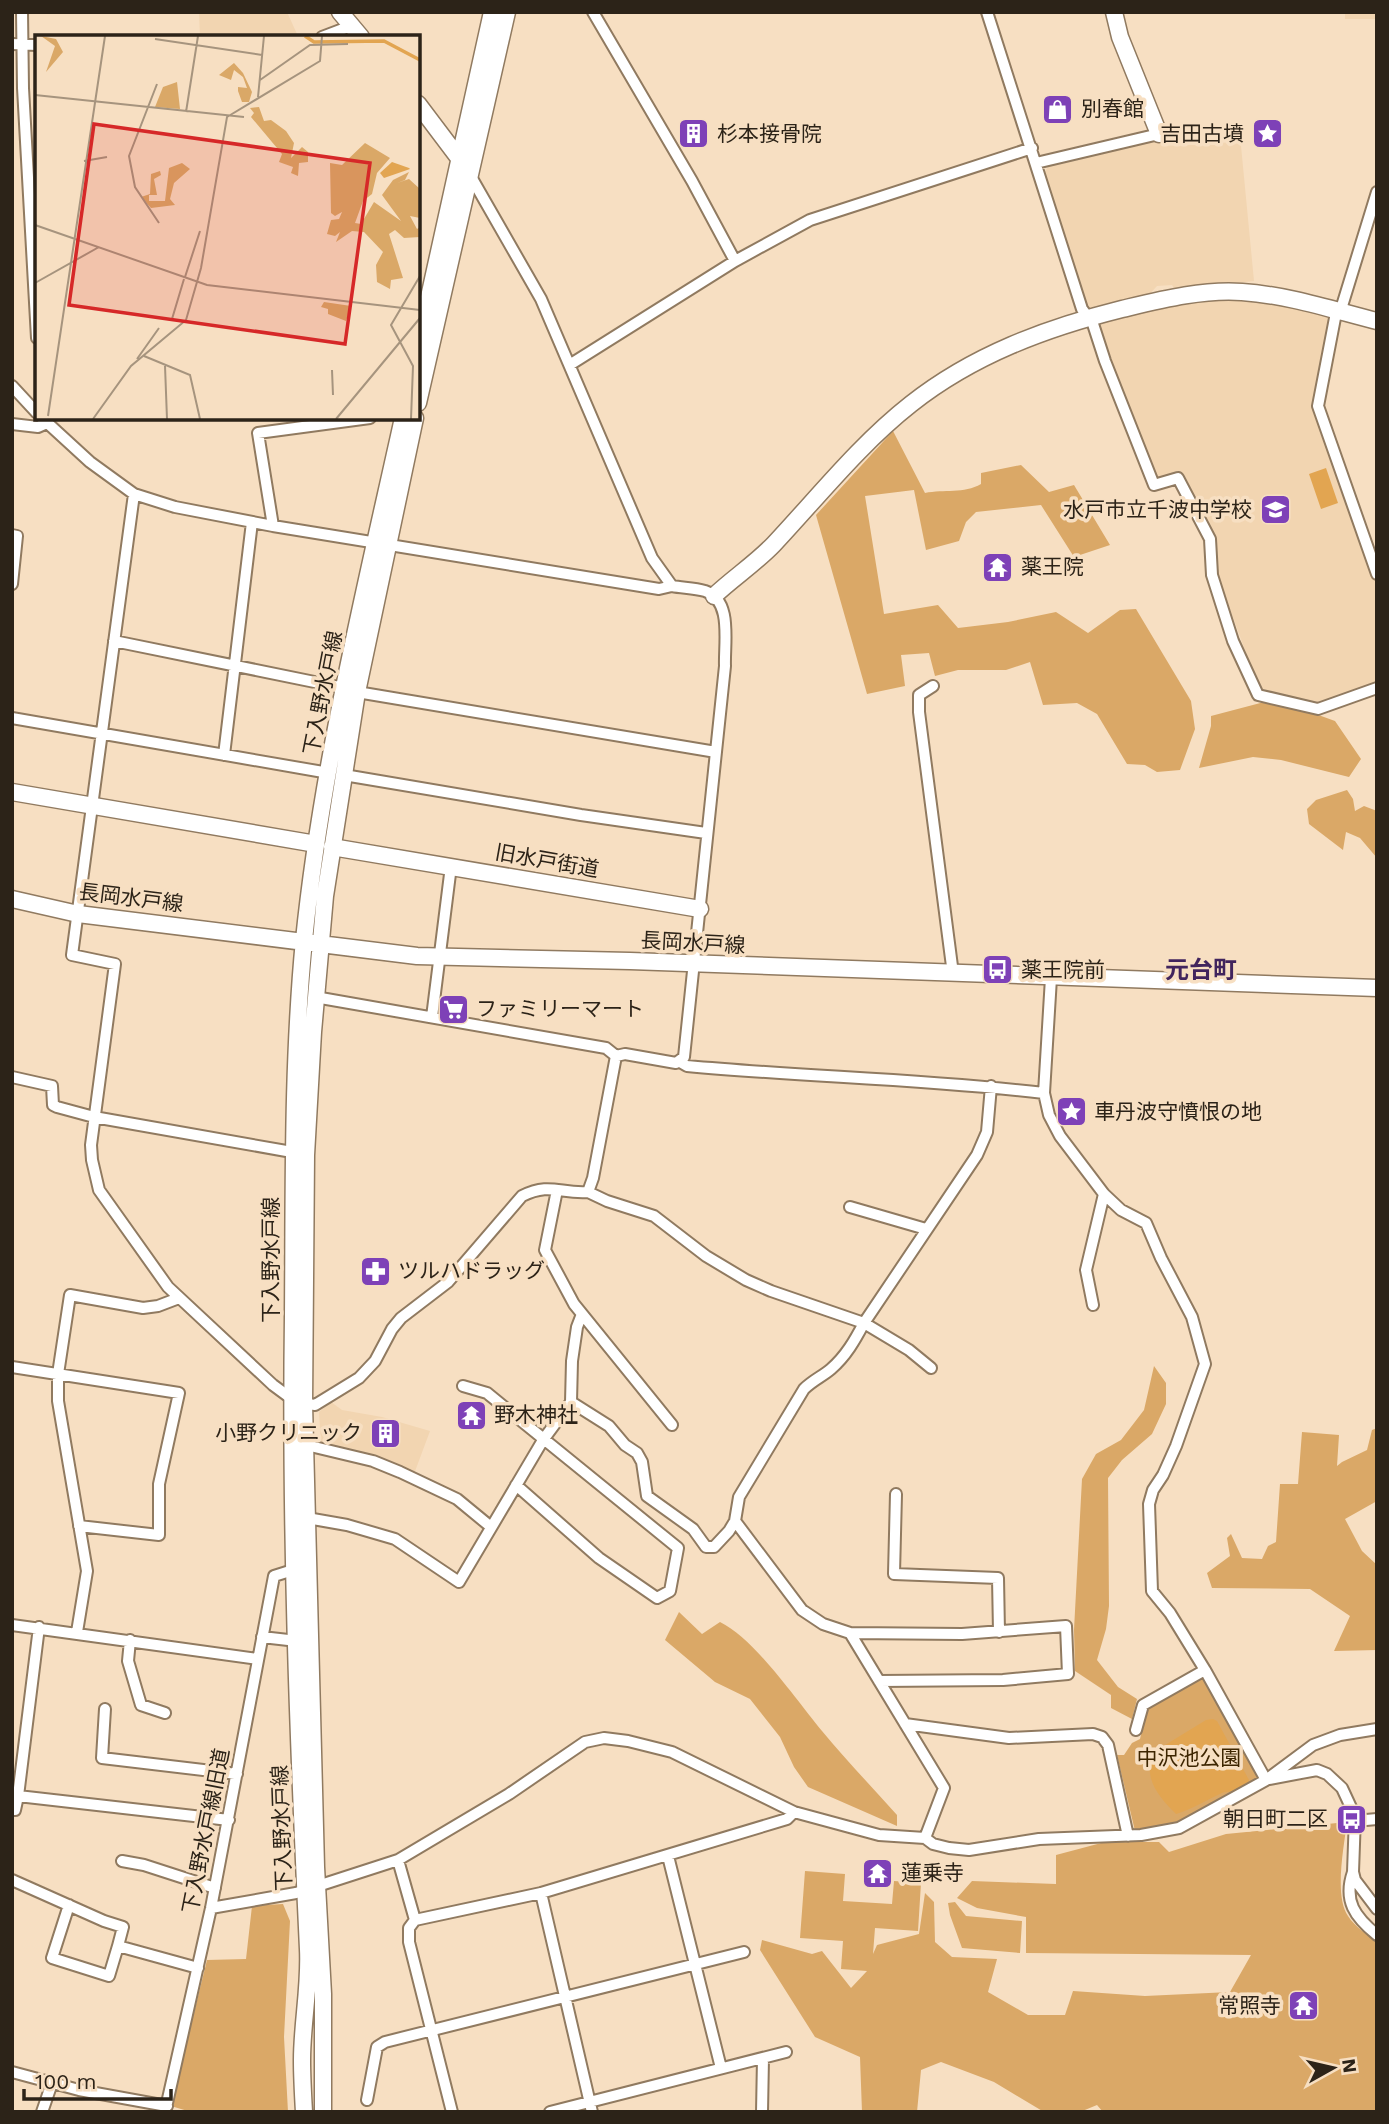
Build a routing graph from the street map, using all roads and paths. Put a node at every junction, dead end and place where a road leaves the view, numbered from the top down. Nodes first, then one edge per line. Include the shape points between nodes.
1 (22, 12) edge
2 (340, 12) edge
3 (492, 12) edge
4 (507, 12) edge
5 (593, 12) edge
6 (987, 12) edge
7 (1114, 12) edge
8 (356, 32) edge
9 (336, 35) edge
10 (17, 44) edge
11 (35, 45) edge
12 (18, 88) edge
13 (420, 107) edge
14 (1159, 134) joint
15 (1032, 148) junction
16 (31, 149) edge
17 (459, 157) junction
18 (1036, 163) junction
19 (470, 175) junction
20 (1377, 192) edge
21 (34, 236) edge
22 (735, 261) junction
23 (35, 292) edge
24 (423, 303) edge
25 (1338, 311) junction
26 (1087, 318) junction
27 (1377, 321) edge
28 (420, 329) edge
29 (571, 364) junction
30 (12, 386) edge
31 (420, 394) edge
32 (35, 411) edge
33 (45, 420) edge
34 (349, 420) edge
35 (403, 420) edge
36 (414, 420) edge
37 (12, 424) edge
38 (134, 494) junction
39 (251, 522) junction
40 (273, 526) junction
41 (12, 535) edge
42 (382, 544) junction
43 (1377, 574) edge
44 (12, 584) edge
45 (672, 586) junction
46 (714, 596) junction
47 (114, 641) junction
48 (235, 665) junction
49 (933, 686) dead end
50 (1377, 688) edge
51 (351, 690) junction
52 (12, 718) edge
53 (102, 734) junction
54 (716, 752) junction
55 (224, 755) junction
56 (336, 774) junction
57 (12, 792) edge
58 (92, 805) junction
59 (706, 832) junction
60 (324, 846) junction
61 (451, 866) junction
62 (12, 899) edge
63 (700, 909) junction
64 (78, 914) junction
65 (312, 942) junction
66 (440, 957) junction
67 (694, 964) junction
68 (953, 974) junction
69 (1051, 978) junction
70 (1377, 988) edge
71 (315, 997) junction
72 (432, 1017) junction
73 (616, 1056) junction
74 (680, 1062) junction
75 (12, 1077) edge
76 (991, 1086) junction
77 (1044, 1093) junction
78 (94, 1117) junction
79 (292, 1152) junction
80 (557, 1190) junction
81 (587, 1192) junction
82 (1104, 1194) junction
83 (849, 1207) dead end
84 (926, 1229) junction
85 (179, 1298) junction
86 (1093, 1304) dead end
87 (582, 1314) junction
88 (864, 1323) junction
89 (12, 1367) edge
90 (931, 1368) dead end
91 (58, 1374) junction
92 (463, 1386) dead end
93 (298, 1401) junction
94 (570, 1402) junction
95 (672, 1425) dead end
96 (543, 1440) junction
97 (306, 1445) junction
98 (516, 1485) junction
99 (896, 1494) dead end
100 (307, 1518) junction
101 (734, 1521) junction
102 (79, 1526) junction
103 (491, 1527) junction
104 (293, 1570) junction
105 (12, 1625) edge
106 (38, 1627) junction
107 (77, 1632) junction
108 (999, 1632) junction
109 (850, 1633) junction
110 (262, 1637) junction
111 (130, 1640) junction
112 (296, 1641) junction
113 (258, 1659) junction
114 (1205, 1670) junction
115 (879, 1681) junction
116 (105, 1709) dead end
117 (164, 1713) dead end
118 (905, 1724) junction
119 (1377, 1729) edge
120 (1136, 1730) dead end
121 (237, 1774) junction
122 (1266, 1780) junction
123 (18, 1796) junction
124 (12, 1810) edge
125 (794, 1812) junction
126 (1355, 1816) junction
127 (1377, 1819) edge
128 (229, 1820) junction
129 (1128, 1836) junction
130 (925, 1838) junction
131 (668, 1856) junction
132 (398, 1860) junction
133 (122, 1861) dead end
134 (1353, 1872) junction
135 (12, 1880) edge
136 (215, 1888) junction
137 (311, 1888) junction
138 (541, 1893) junction
139 (69, 1905) junction
140 (211, 1908) junction
141 (1377, 1909) edge
142 (415, 1920) junction
143 (1377, 1935) edge
144 (118, 1946) junction
145 (744, 1952) dead end
146 (695, 1965) junction
147 (198, 1968) junction
148 (566, 1998) junction
149 (432, 2031) junction
150 (786, 2052) dead end
151 (763, 2059) junction
152 (721, 2068) junction
153 (12, 2072) edge
154 (52, 2083) junction
155 (367, 2100) dead end
156 (591, 2107) edge
157 (166, 2109) edge
158 (42, 2112) edge
159 (304, 2112) edge
160 (323, 2112) edge
161 (452, 2112) edge
162 (550, 2112) edge
163 (762, 2112) edge

1 - 10 street
2 - 8 main road
3 - 17 main road
4 - 19 main road
5 - 22 street
6 - 15 street
7 - 14 main road
8 - 9 street
10 - 11 street
10 - 12 street
12 - 16 street
13 - 17 main road
14 - 18 street
15 - 18 street
15 - 22 street via 810,220
16 - 21 street
17 - 19 main road
17 - 24 main road
18 - 26 street
19 - 29 street via 527,271
19 - 31 main road
20 - 25 street
21 - 23 street
22 - 29 street
24 - 28 main road
25 - 26 main road via 1285,297 1220,292
25 - 27 main road
25 - 43 street via 1318,406
26 - 46 main road via 1002,348 956,372 911,404 814,498 772,546
26 - 50 street via 1154,485 1178,478 1210,539 1212,575 1233,641 1258,695 1318,709
29 - 45 street via 652,558
30 - 32 street
33 - 37 street via 38,427
33 - 38 street via 90,462
34 - 40 street via 258,433
35 - 42 main road, 下入野水戸線
36 - 42 main road, 下入野水戸線
38 - 39 street
38 - 47 street
39 - 40 street
39 - 48 street
40 - 42 street
41 - 44 street via 18,536
42 - 45 street via 659,589
42 - 51 main road, 下入野水戸線
45 - 46 street
46 - 54 street via 724,616
47 - 48 street
47 - 53 street
48 - 51 street
48 - 55 street
49 - 68 street via 919,695 919,712
51 - 54 street
51 - 56 main road, 下入野水戸線
52 - 53 street
53 - 55 street
53 - 58 street
54 - 59 street
55 - 56 street
56 - 59 street
56 - 60 main road, 下入野水戸線
57 - 58 main road, 旧水戸街道
58 - 60 main road, 旧水戸街道
58 - 64 street
59 - 63 street
60 - 61 main road, 旧水戸街道
60 - 65 main road, 下入野水戸線
61 - 63 main road, 旧水戸街道
61 - 66 street
62 - 64 main road, 長岡水戸線
63 - 67 street
64 - 65 main road, 長岡水戸線
64 - 78 street via 72,955 115,964
65 - 66 main road, 長岡水戸線
65 - 71 main road, 下入野水戸線
65 - 79 main road, 下入野水戸線 via 297,1031
66 - 67 main road, 長岡水戸線
66 - 72 street
67 - 68 main road, 長岡水戸線
67 - 74 street
68 - 69 main road, 長岡水戸線
69 - 70 main road, 長岡水戸線
69 - 77 street
71 - 72 street
71 - 93 main road, 下入野水戸線
72 - 73 street via 606,1048
73 - 74 street
73 - 81 street
74 - 76 street via 757,1073
75 - 78 street via 52,1086 53,1105
76 - 77 street
76 - 84 street via 984,1140
77 - 82 street via 1060,1136
78 - 79 street
78 - 85 street via 92,1160 99,1191
79 - 93 main road, 下入野水戸線
80 - 81 street
80 - 87 street via 545,1250
80 - 93 street via 545,1188 522,1196 448,1282 401,1318 359,1378 319,1404
81 - 88 street via 654,1216 746,1280
82 - 86 street via 1086,1270
82 - 114 street via 1121,1210 1146,1223 1192,1317 1205,1364 1176,1446 1149,1504 1152,1591
83 - 84 street
84 - 88 street
85 - 91 street via 144,1308 70,1295
85 - 93 street via 273,1385
87 - 94 street via 572,1361
87 - 95 street
88 - 90 street
88 - 101 street via 840,1361 804,1389 739,1497
89 - 91 street
91 - 102 street via 60,1419
91 - 102 street via 179,1393 159,1484 159,1535
92 - 96 street via 487,1393
93 - 97 main road, 下入野水戸線
93 - 104 main road, 下入野水戸線
94 - 96 street
94 - 101 street via 609,1426 637,1453 647,1496 693,1529 706,1547 714,1547
96 - 98 street
96 - 98 street via 678,1548 670,1591 657,1598 600,1558
97 - 100 main road, 下入野水戸線
97 - 103 street via 400,1472 457,1499
98 - 103 street
99 - 108 street via 894,1574 998,1578
100 - 103 street via 395,1539 460,1581
100 - 137 main road, 下入野水戸線
101 - 109 street via 802,1610 823,1624
102 - 107 street via 87,1571
104 - 110 street, 下入野水戸線旧道 via 274,1576
104 - 112 main road, 下入野水戸線
105 - 106 street
106 - 107 street
106 - 123 street
107 - 111 street
108 - 109 street
108 - 115 street via 1066,1626 1068,1674 1003,1680
109 - 115 street
110 - 112 street
110 - 113 street, 下入野水戸線旧道
111 - 113 street
111 - 117 street via 128,1661 141,1705
112 - 137 main road, 下入野水戸線
113 - 121 street, 下入野水戸線旧道
114 - 120 street via 1143,1705
114 - 122 street
115 - 118 street
116 - 121 street via 102,1758
118 - 129 street via 1009,1738 1102,1737 1108,1745
118 - 130 street via 944,1788
119 - 122 street via 1313,1745
121 - 128 street, 下入野水戸線旧道
122 - 126 street via 1322,1772 1346,1793
122 - 129 street via 1179,1828
123 - 124 street
123 - 128 street
125 - 130 street via 879,1835
125 - 131 street via 787,1819
125 - 132 street via 672,1752 617,1739 591,1740
126 - 127 street
126 - 134 street
128 - 136 street, 下入野水戸線旧道
129 - 130 street via 1039,1839 969,1850 933,1844
131 - 138 street
131 - 146 street
132 - 137 street
132 - 142 street
133 - 136 street
134 - 141 street
134 - 143 street via 1349,1883 1354,1913
135 - 139 street
136 - 140 street, 下入野水戸線旧道
137 - 140 street
137 - 159 main road, 下入野水戸線 via 302,2060
137 - 160 main road, 下入野水戸線 via 323,1994
138 - 142 street
138 - 148 street
139 - 144 street via 123,1927
139 - 144 street via 52,1958 109,1976
140 - 147 street, 下入野水戸線旧道
142 - 149 street via 409,1928 409,1942
144 - 147 street
145 - 146 street
146 - 148 street
146 - 152 street
147 - 157 street, 下入野水戸線旧道
148 - 149 street
148 - 156 street
149 - 155 street via 377,2047
149 - 161 street
150 - 151 street
151 - 152 street
151 - 163 street
152 - 156 street
153 - 154 street
154 - 157 street
154 - 158 street
156 - 162 street

